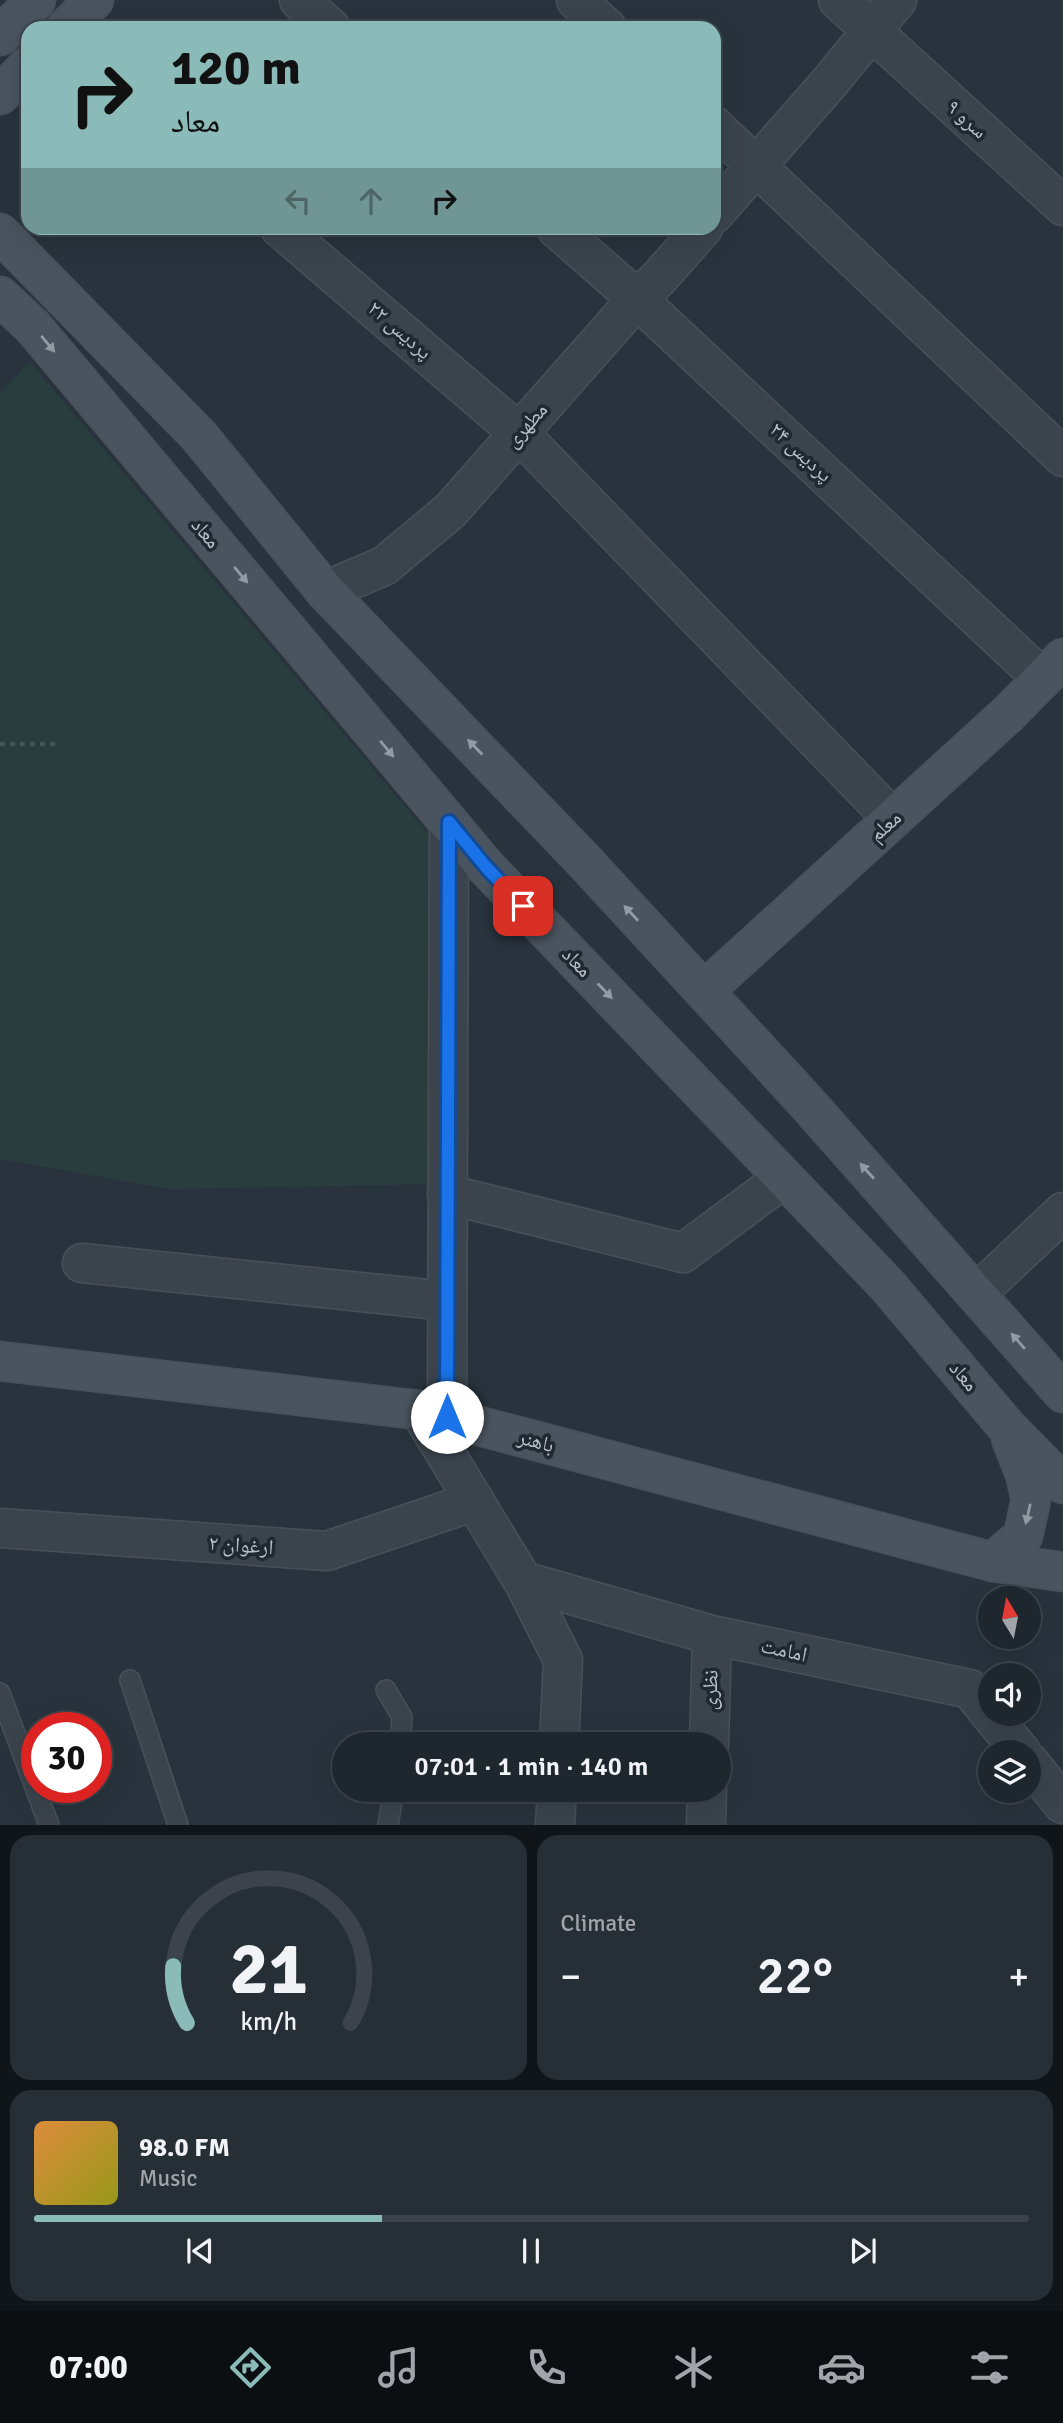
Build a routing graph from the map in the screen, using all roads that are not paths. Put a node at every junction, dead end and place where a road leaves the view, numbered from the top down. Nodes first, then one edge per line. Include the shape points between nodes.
1 (36, 0) edge
2 (94, 0) edge
3 (299, 0) edge
4 (576, 0) edge
5 (838, 0) edge
6 (897, 0) edge
7 (73, 21) edge
8 (323, 21) edge
9 (599, 21) edge
10 (871, 31) junction
11 (0, 36) edge
12 (21, 73) edge
13 (0, 94) edge
14 (721, 132) edge
15 (757, 165) junction
16 (721, 206) edge
17 (1063, 206) edge
18 (0, 233) edge
19 (288, 235) edge
20 (564, 235) edge
21 (697, 235) edge
22 (0, 296) edge
23 (637, 299) junction
24 (519, 433) junction
25 (1063, 457) edge
26 (325, 591) junction
27 (1053, 668) edge
28 (893, 819) junction
29 (449, 822) junction
30 (704, 991) junction
31 (784, 1178) junction
32 (447, 1194) junction
33 (1063, 1212) edge
34 (82, 1263) dead end
35 (976, 1294) junction
36 (447, 1301) junction
37 (0, 1361) edge
38 (1063, 1393) edge
39 (433, 1414) junction
40 (1006, 1426) junction
41 (1063, 1484) edge
42 (475, 1502) junction
43 (0, 1528) edge
44 (993, 1562) junction
45 (1063, 1572) edge
46 (523, 1581) junction
47 (712, 1635) junction
48 (130, 1680) dead end
49 (386, 1690) dead end
50 (0, 1693) edge
51 (401, 1732) edge
52 (560, 1732) edge
53 (709, 1732) edge
54 (1011, 1740) edge
55 (1041, 1777) edge
56 (392, 1802) edge
57 (556, 1802) edge
58 (707, 1802) edge
59 (1063, 1804) edge
60 (49, 1825) edge
61 (178, 1825) edge
62 (388, 1825) edge
63 (555, 1825) edge
64 (706, 1825) edge

1 - 11 main road
2 - 7 main road
3 - 8 street
4 - 9 street
5 - 10 street, سرو ۹
6 - 10 street
10 - 15 street
10 - 17 street, سرو ۹
12 - 13 main road
14 - 15 street
15 - 16 street
15 - 25 street
18 - 26 main road via 199,436
19 - 24 street, پردیس ۲۲
20 - 23 street, پردیس ۲۴
21 - 23 street, مطهری
22 -> 29 main road, معاد via 33,327
23 - 24 street, مطهری
23 - 27 street, پردیس ۲۴
24 - 26 street, مطهری via 450,511 384,566
24 - 28 street, پردیس ۲۲
30 -> 26 main road
27 - 28 main road, معلم
28 - 30 main road, معلم
29 -> 31 main road, معاد via 486,867
29 - 32 street
35 -> 30 main road
31 - 32 street via 682,1253
31 - 40 main road, معاد via 887,1285
32 - 36 street
33 - 35 street
34 - 36 street
38 -> 35 main road
36 - 39 street
37 - 39 main road, باهنر
39 - 42 street
39 - 44 main road, باهنر
40 - 41 main road, معاد
40 -> 44 main road via 1031,1499 1023,1536
42 - 43 street, ارغوان ۲ via 327,1551
42 - 46 street
44 - 45 main road, باهنر
46 - 47 street, امامت
46 - 52 street via 564,1660
47 - 53 street, نظری
47 - 54 street, امامت via 970,1689
48 - 61 lane
49 - 51 lane via 402,1717
50 - 60 lane
55 - 59 street
56 - 62 lane
57 - 63 street
58 - 64 street

